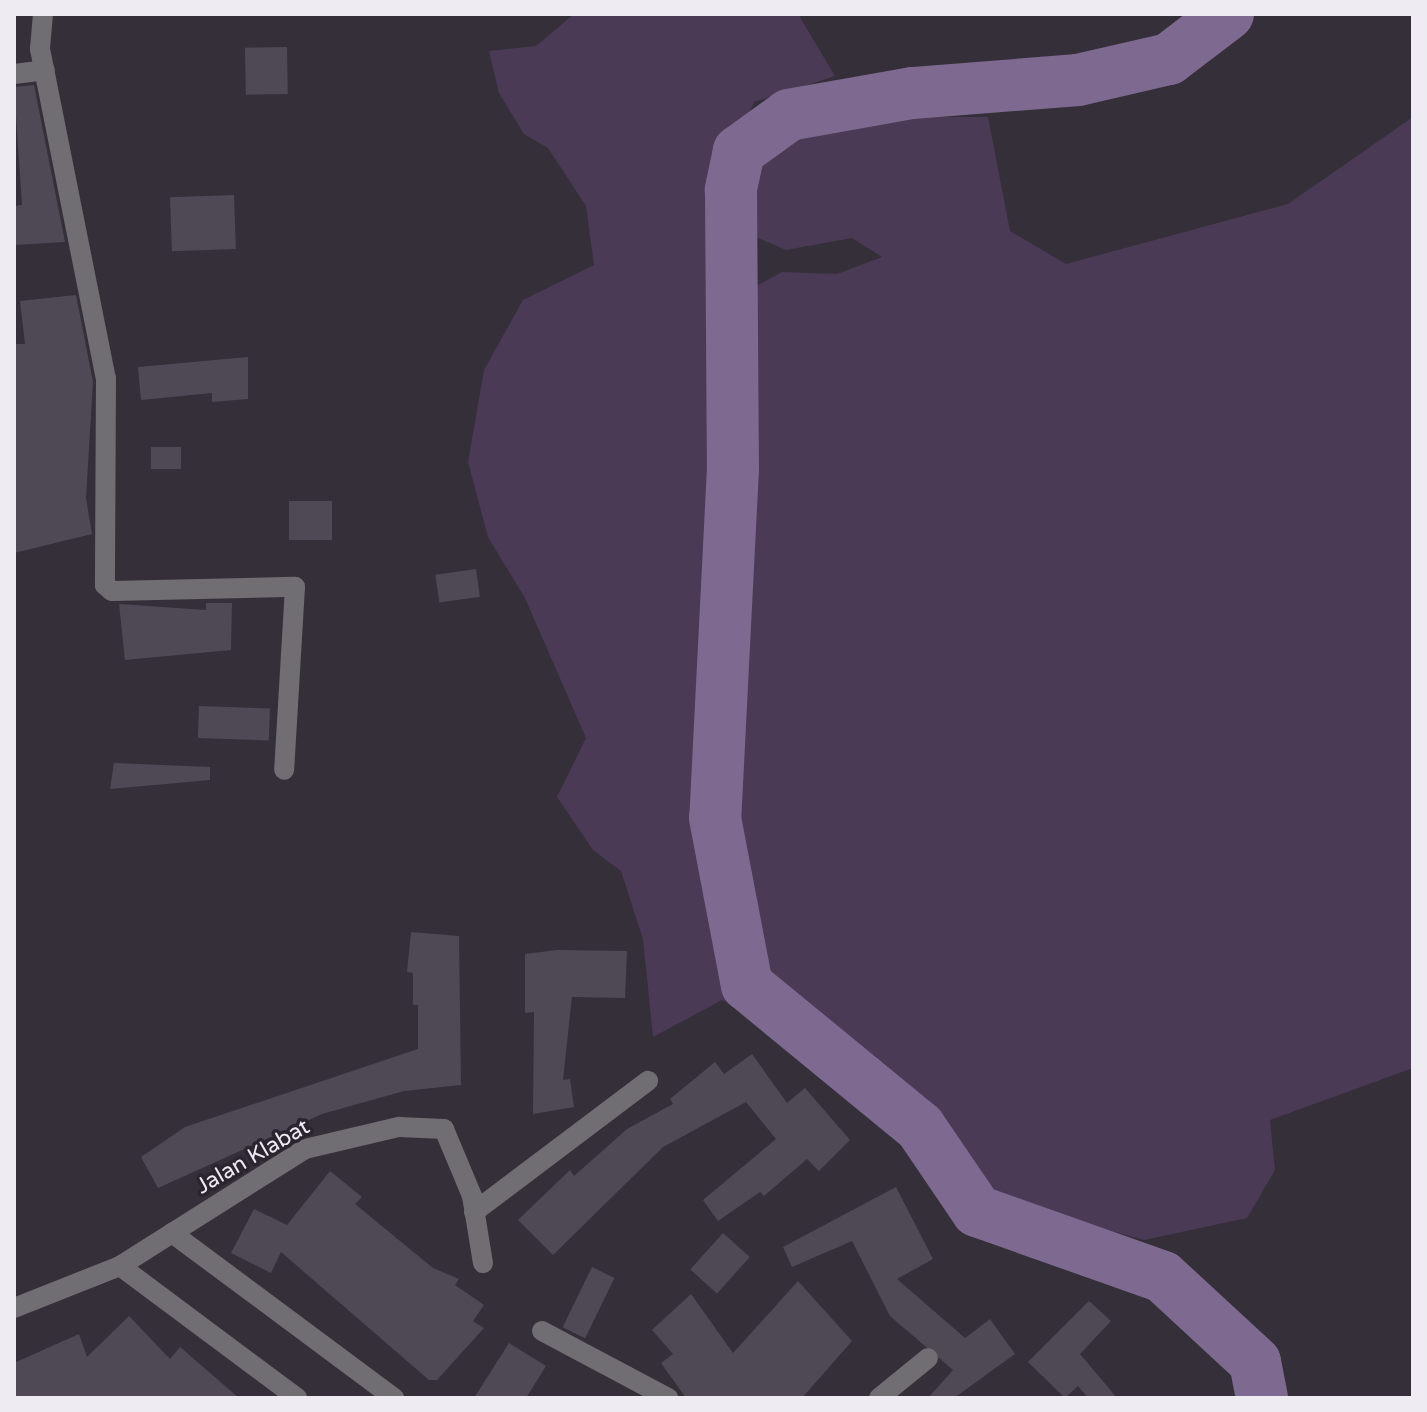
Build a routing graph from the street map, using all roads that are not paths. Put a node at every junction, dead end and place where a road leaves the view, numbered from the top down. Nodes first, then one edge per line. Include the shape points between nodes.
1 (43, 14) edge
2 (45, 70) junction
3 (14, 74) edge
4 (284, 770) dead end
5 (648, 1081) dead end
6 (474, 1212) junction
7 (172, 1233) junction
8 (483, 1263) dead end
9 (120, 1266) junction
10 (14, 1308) edge
11 (542, 1331) dead end
12 (928, 1358) dead end
13 (297, 1398) edge
14 (394, 1398) edge
15 (668, 1398) edge
16 (879, 1398) edge

1 - 2 street
2 - 3 street
2 - 4 street via 106,378 105,585 112,591 295,587
5 - 6 street
6 - 7 street, Jalan Klabat via 444,1129 422,1126 363,1132 305,1149
6 - 8 street, Jalan Klabat
7 - 9 street, Jalan Klabat
7 - 14 street
9 - 10 street, Jalan Klabat
9 - 13 street
11 - 15 street
12 - 16 street

